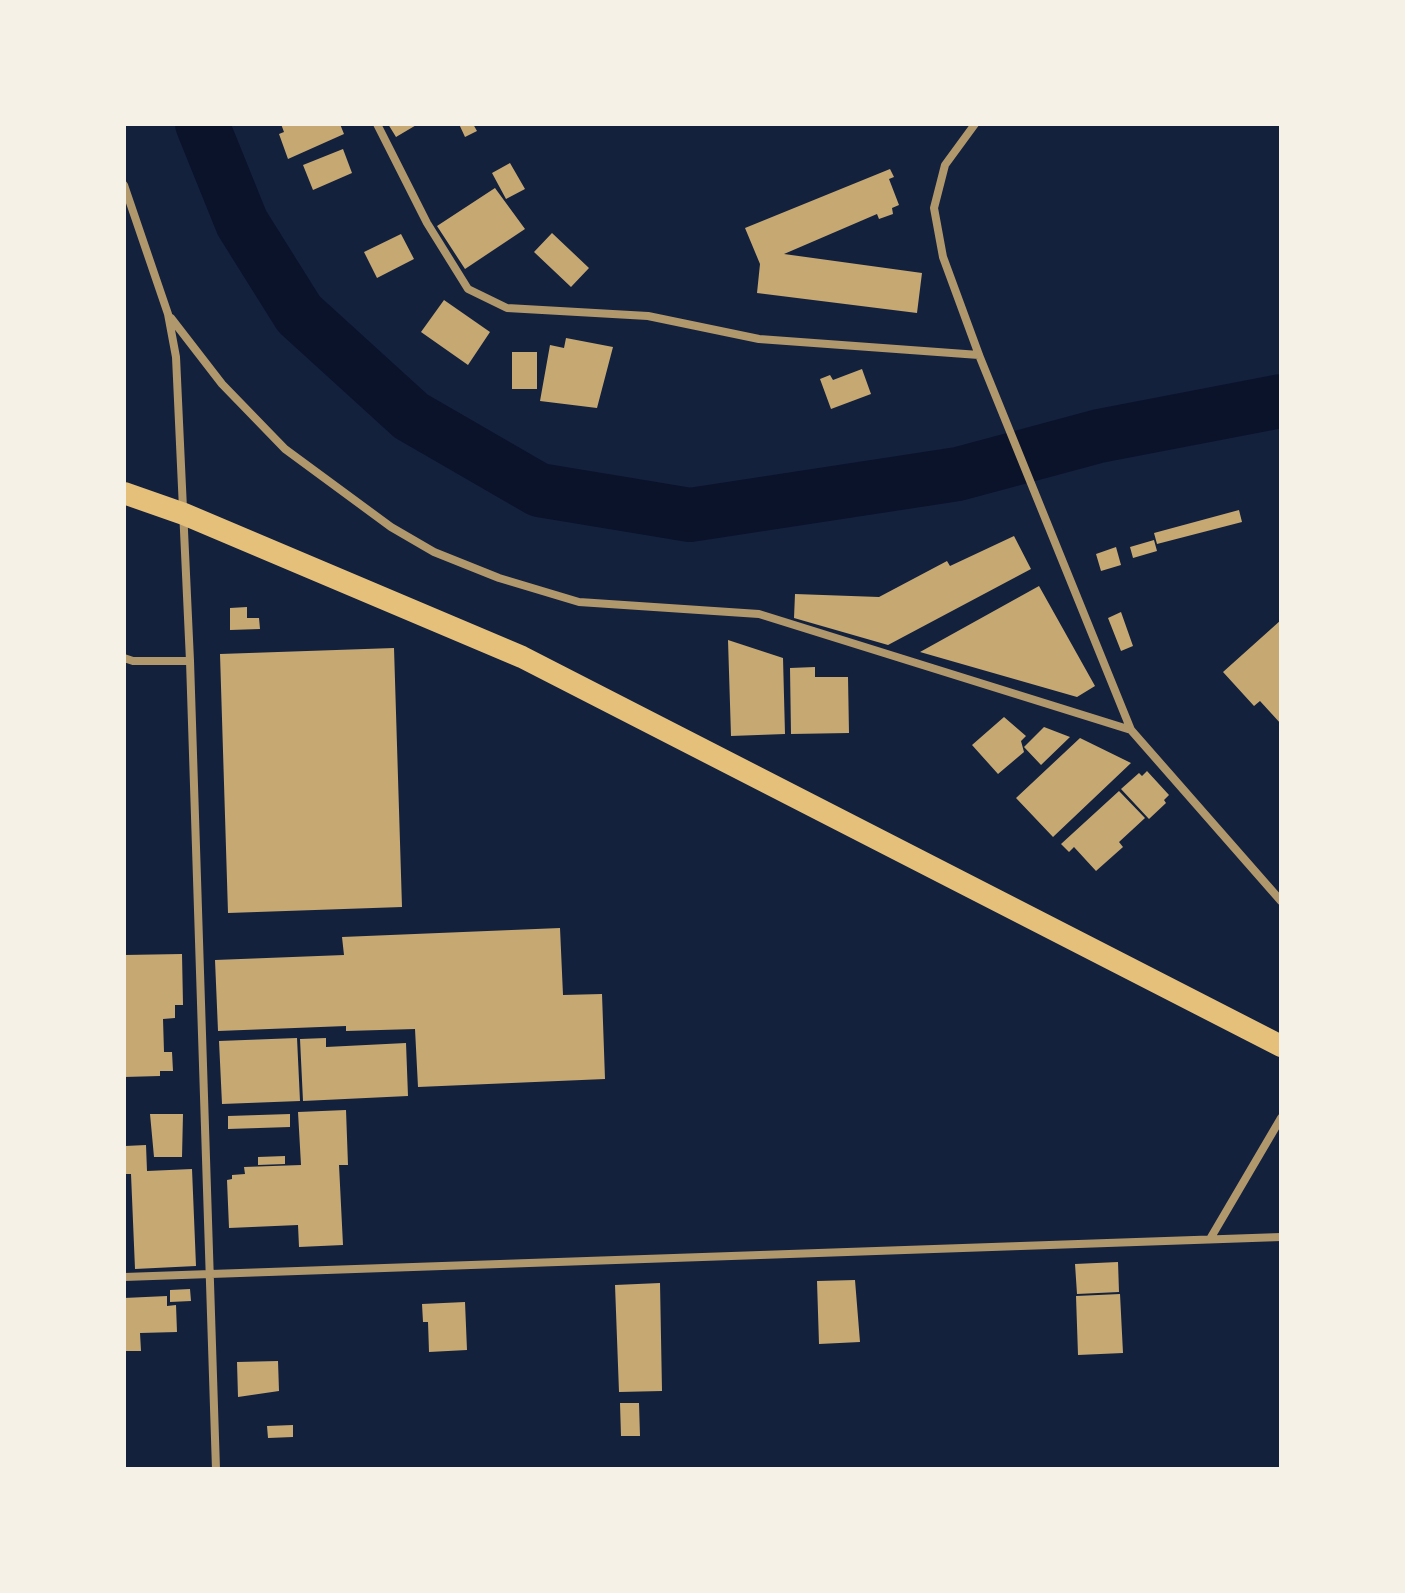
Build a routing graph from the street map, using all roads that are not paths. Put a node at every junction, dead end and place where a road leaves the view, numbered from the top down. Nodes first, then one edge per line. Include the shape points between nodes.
1 (377, 124) edge
2 (975, 124) edge
3 (124, 185) edge
4 (168, 314) junction
5 (979, 355) junction
6 (124, 493) edge
7 (184, 514) junction
8 (124, 658) edge
9 (190, 661) junction
10 (1131, 730) junction
11 (1281, 901) edge
12 (1281, 1046) edge
13 (1281, 1118) edge
14 (1281, 1237) edge
15 (1210, 1239) junction
16 (209, 1275) junction
17 (124, 1277) edge
18 (216, 1469) edge

1 - 5 street via 427,223 468,289 507,308 648,316 759,339
2 - 5 street via 945,165 934,208 943,257
3 - 4 street
4 - 7 street via 176,357
4 - 10 street via 222,384 285,449 434,552 579,602 759,614
5 - 10 street
6 - 7 highway
7 - 9 street
7 - 12 highway via 522,657
8 - 9 street
9 - 16 street
10 - 11 street
13 - 15 street
14 - 15 street
15 - 16 street
16 - 17 street
16 - 18 street

